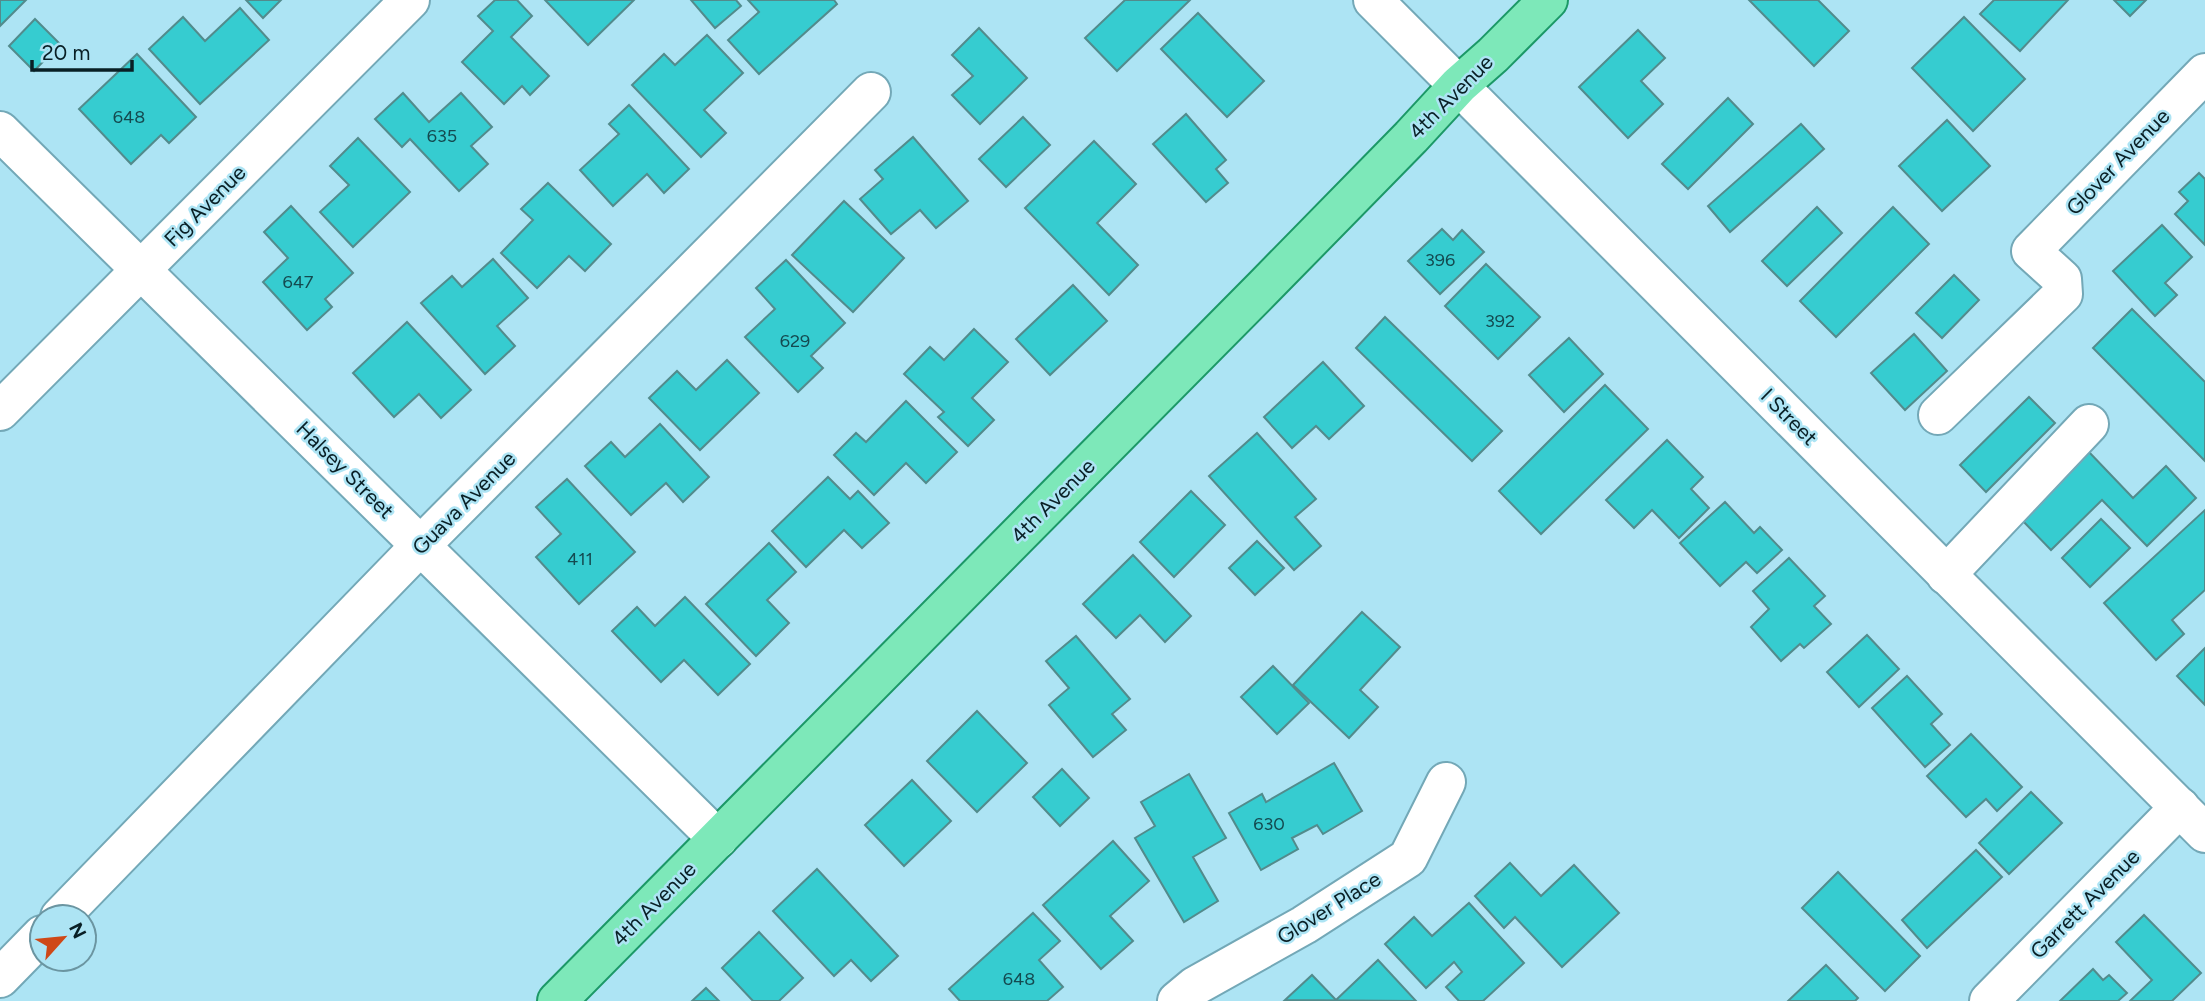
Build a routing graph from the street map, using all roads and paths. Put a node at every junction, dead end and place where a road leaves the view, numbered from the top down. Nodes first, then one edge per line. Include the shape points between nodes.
1 (410, 0) edge
2 (1373, 0) edge
3 (1548, 0) edge
4 (2205, 73) edge
5 (1459, 85) junction
6 (871, 92) dead end
7 (0, 131) edge
8 (141, 270) junction
9 (0, 411) edge
10 (1938, 415) dead end
11 (2090, 424) dead end
12 (421, 545) junction
13 (1946, 575) junction
14 (1446, 782) dead end
15 (2192, 820) edge
16 (718, 839) junction
17 (74, 903) edge
18 (28, 949) edge
19 (0, 978) edge
20 (557, 1001) edge
21 (1177, 1001) edge
22 (1989, 1001) edge

1 - 8 street, Fig Avenue
2 - 5 street, I Street
3 - 5 main road, 4th Avenue
4 - 10 street, Glover Avenue via 2031,251 2062,278 2063,294
5 - 13 street, I Street
5 - 16 main road, 4th Avenue
6 - 12 street, Guava Avenue
7 - 8 street, Halsey Street
8 - 9 street, Fig Avenue
8 - 12 street, Halsey Street
11 - 13 street
12 - 16 street, Halsey Street
12 - 17 street, Guava Avenue
13 - 15 street, I Street
14 - 21 street, Glover Place via 1408,858
15 - 22 street, Garrett Avenue
16 - 20 main road, 4th Avenue
18 - 19 street

